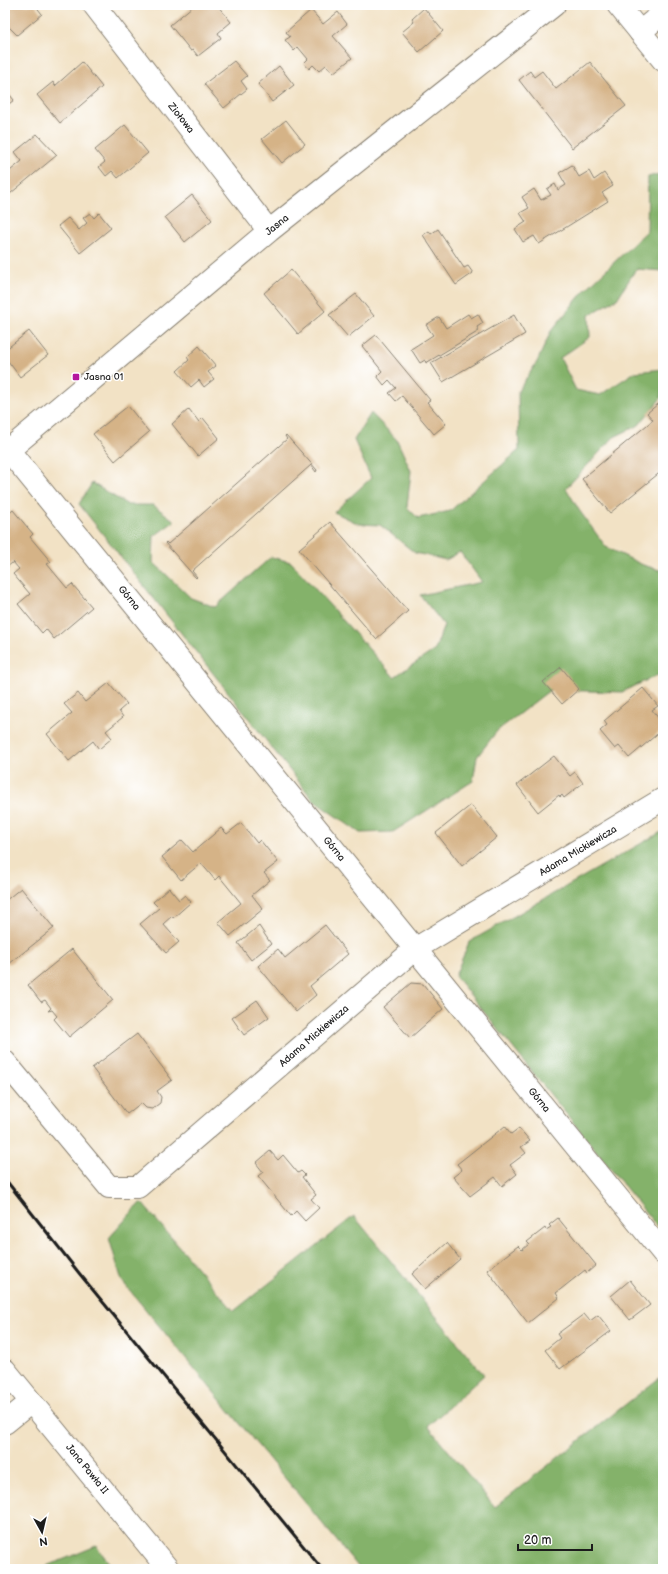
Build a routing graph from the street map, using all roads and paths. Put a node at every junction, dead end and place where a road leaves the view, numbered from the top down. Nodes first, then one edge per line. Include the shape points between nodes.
1 (94, 5) edge
2 (554, 5) edge
3 (618, 5) edge
4 (663, 14) edge
5 (640, 32) junction
6 (663, 60) edge
7 (269, 231) junction
8 (6, 450) edge
9 (663, 799) edge
10 (415, 949) junction
11 (5, 1062) edge
12 (663, 1252) edge
13 (5, 1370) edge
14 (31, 1402) junction
15 (5, 1423) edge
16 (168, 1569) edge

1 - 7 street, Ziołowa
2 - 7 street, Jasna
3 - 5 street
4 - 5 street
5 - 6 street
7 - 8 street, Jasna
8 - 10 street, Górna
9 - 10 street, Adama Mickiewicza
10 - 11 street, Adama Mickiewicza via 138,1186 109,1187
10 - 12 street, Górna
13 - 14 street, Jana Pawła II
14 - 15 street
14 - 16 street, Jana Pawła II

